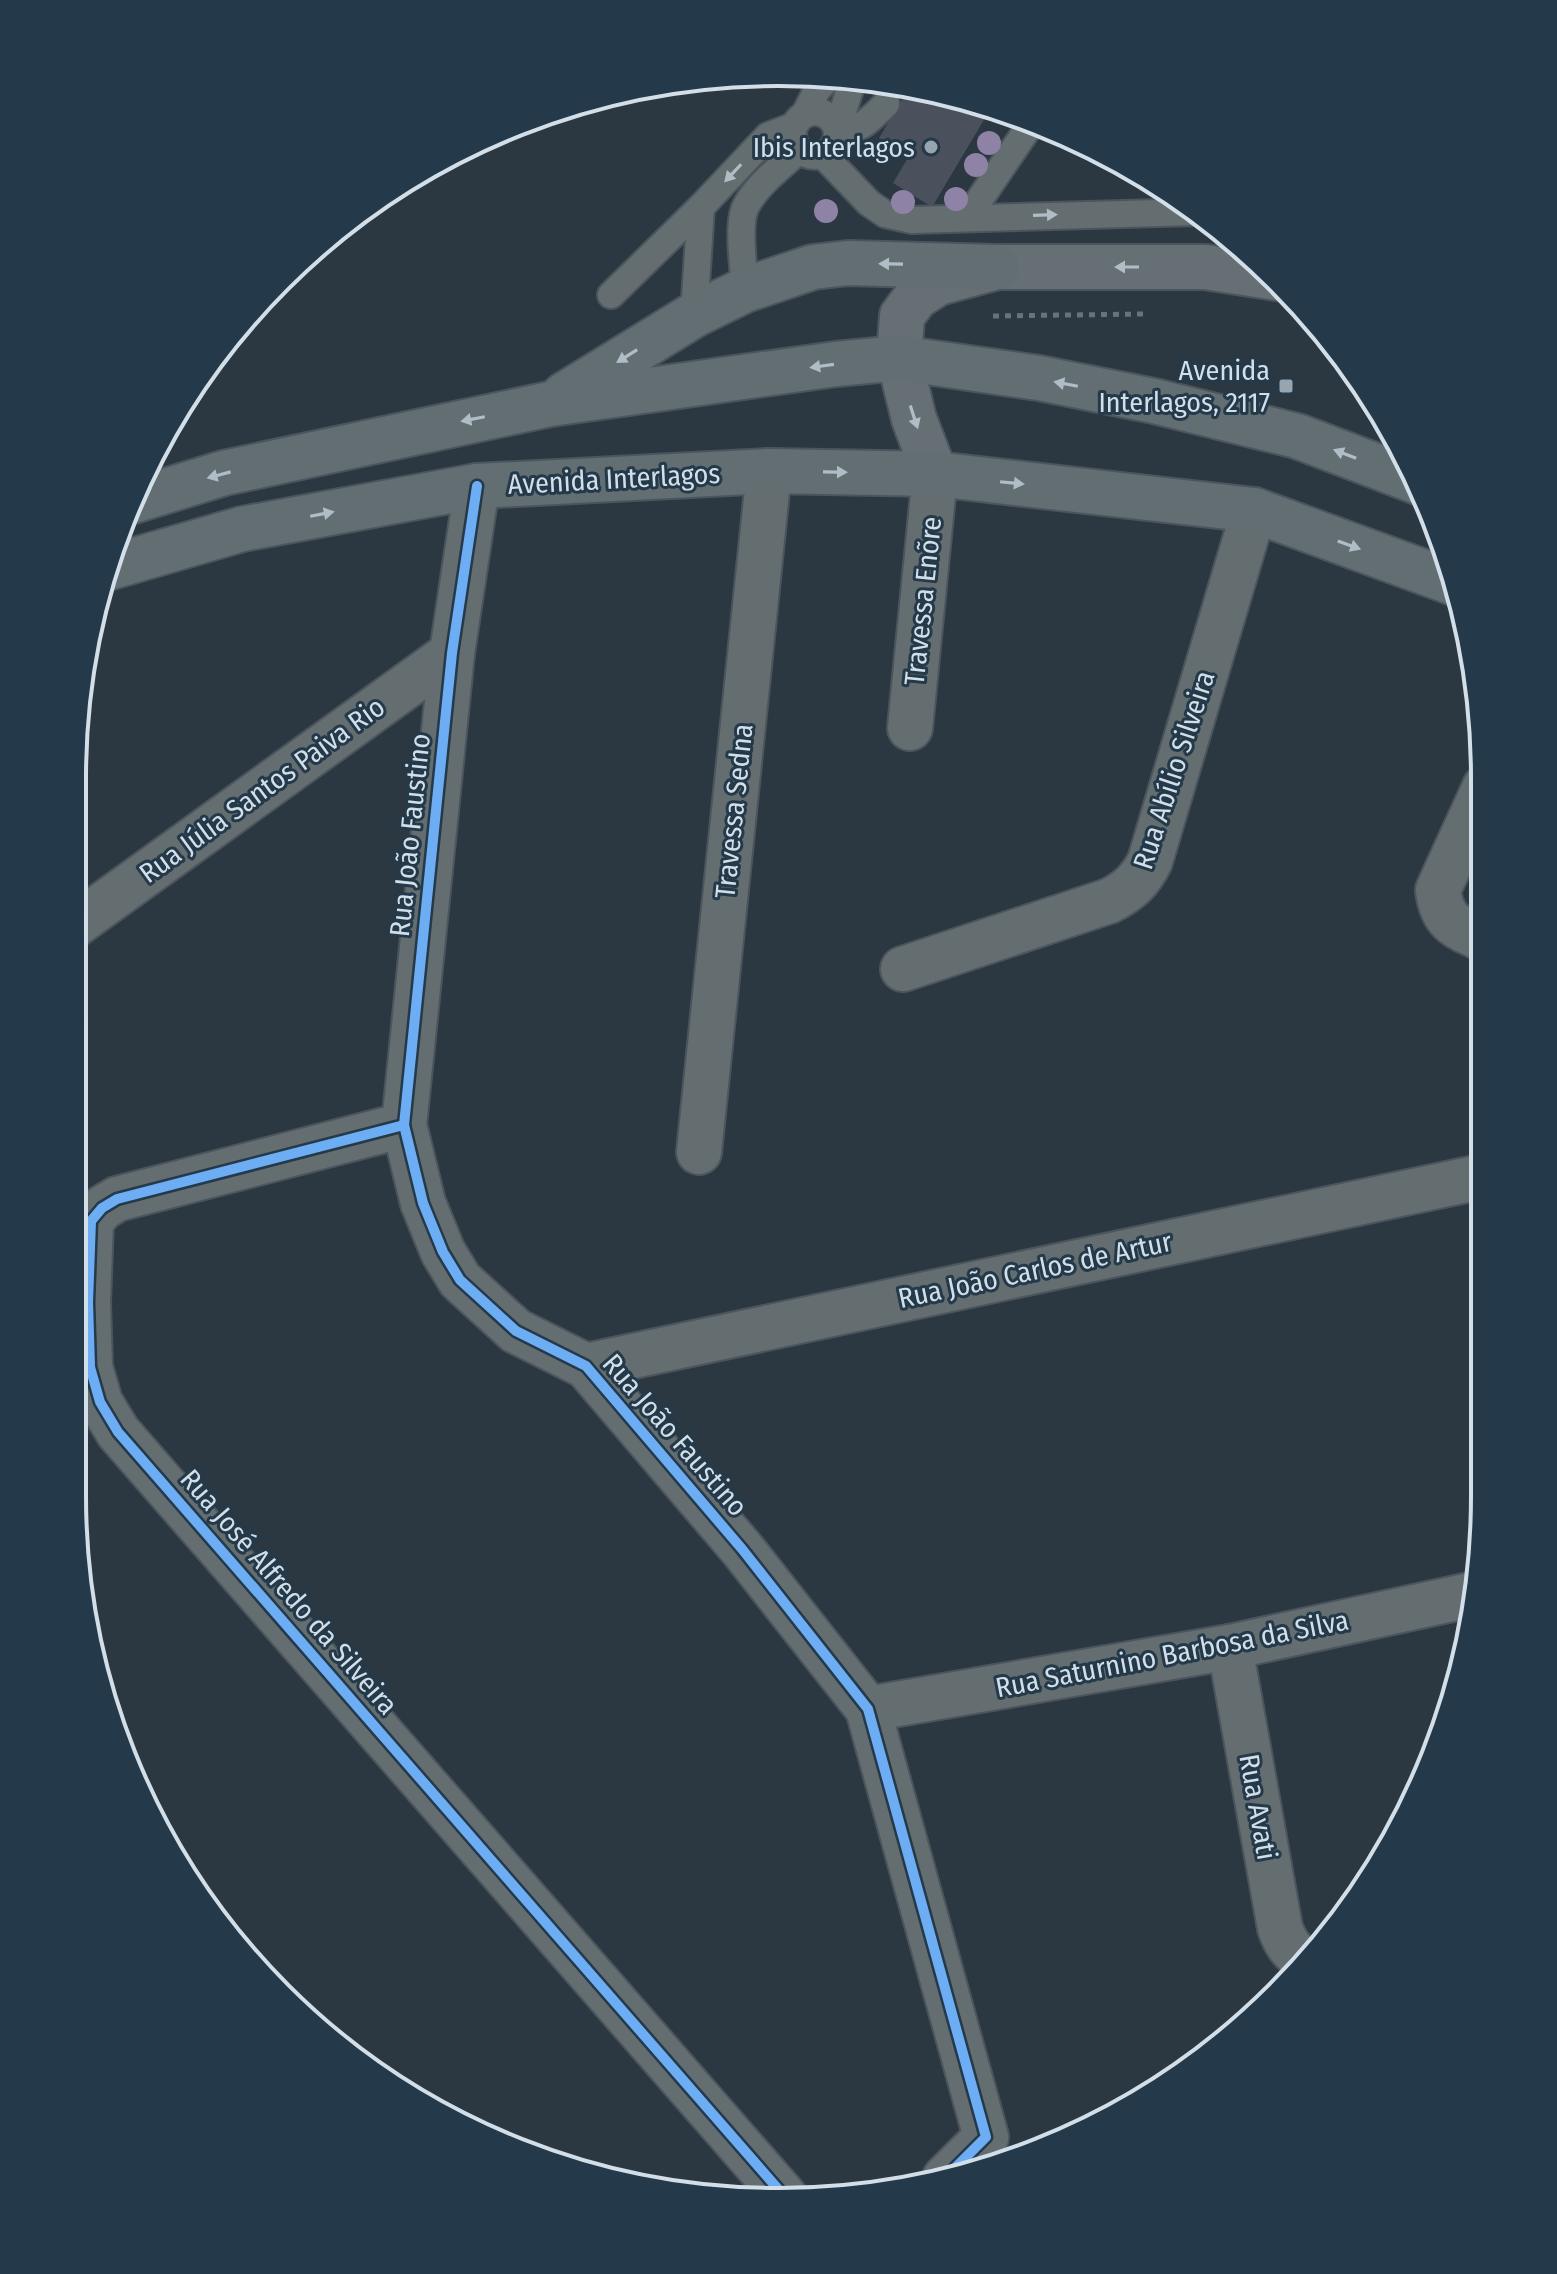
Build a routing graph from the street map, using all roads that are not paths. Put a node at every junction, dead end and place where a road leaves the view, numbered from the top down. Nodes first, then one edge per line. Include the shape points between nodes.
1 (820, 87) edge
2 (850, 90) edge
3 (886, 104) dead end
4 (837, 131) junction
5 (1025, 132) edge
6 (805, 136) junction
7 (701, 207) junction
8 (1177, 213) edge
9 (967, 218) junction
10 (1235, 258) edge
11 (997, 267) junction
12 (1205, 267) junction
13 (745, 290) junction
14 (1270, 291) edge
15 (611, 295) dead end
16 (694, 315) junction
17 (899, 358) junction
18 (550, 404) junction
19 (769, 471) junction
20 (935, 474) junction
21 (1402, 476) edge
22 (477, 486) junction
23 (146, 497) edge
24 (1254, 510) junction
25 (121, 564) edge
26 (1441, 578) edge
27 (452, 653) junction
28 (910, 728) dead end
29 (1471, 818) edge
30 (86, 917) edge
31 (1471, 934) edge
32 (903, 969) dead end
33 (404, 1125) junction
34 (699, 1152) dead end
35 (1471, 1179) edge
36 (586, 1366) junction
37 (1463, 1597) edge
38 (1230, 1647) junction
39 (868, 1709) junction
40 (1297, 1954) edge
41 (995, 2146) edge
42 (975, 2159) edge
43 (777, 2188) edge

1 - 6 lane
2 - 4 lane
3 - 4 lane via 865,125
4 - 6 lane via 831,149
4 - 6 lane via 823,112
5 - 9 lane
6 -> 7 lane via 768,136
6 - 9 lane via 885,214 912,220
6 - 13 lane via 745,205
7 - 15 lane
7 - 16 lane
9 -> 8 lane
10 - 12 street
12 -> 11 street
11 -> 13 main road via 848,263 813,267
11 - 17 street via 938,283 916,297 902,316
12 - 14 street
13 - 16 main road
16 -> 18 main road
17 -> 18 main road
17 -> 20 street
21 -> 17 main road via 1297,436 1154,401
18 -> 23 main road via 224,473
19 -> 20 main road, Avenida Interlagos
19 - 22 main road, Avenida Interlagos
19 - 34 street, Travessa Sedna
20 -> 24 main road, Avenida Interlagos
20 - 28 street, Travessa Enõre
25 -> 22 main road, Avenida Interlagos via 242,529
22 - 27 street, Rua João Faustino
24 -> 26 main road, Avenida Interlagos
24 - 32 street, Rua Abílio Silveira via 1141,879 1109,901
27 - 30 street, Rua Júlia Santos Paiva Rio
27 - 33 street, Rua João Faustino
29 - 31 street via 1438,890 1445,916
33 - 36 street, Rua João Faustino via 423,1203 460,1280 516,1331
33 - 43 street, Rua José Alfredo da Silveira via 117,1199 102,1208 91,1221 88,1302 90,1367 100,1402 118,1432
35 - 36 street, Rua João Carlos de Artur
36 - 39 street, Rua João Faustino via 742,1549
37 - 38 street, Rua Saturnino Barbosa da Silva
38 - 39 street, Rua Saturnino Barbosa da Silva
38 - 40 street, Rua Avati via 1280,1928
39 - 41 street, Rua João Faustino
41 - 42 street, Rua João Faustino

